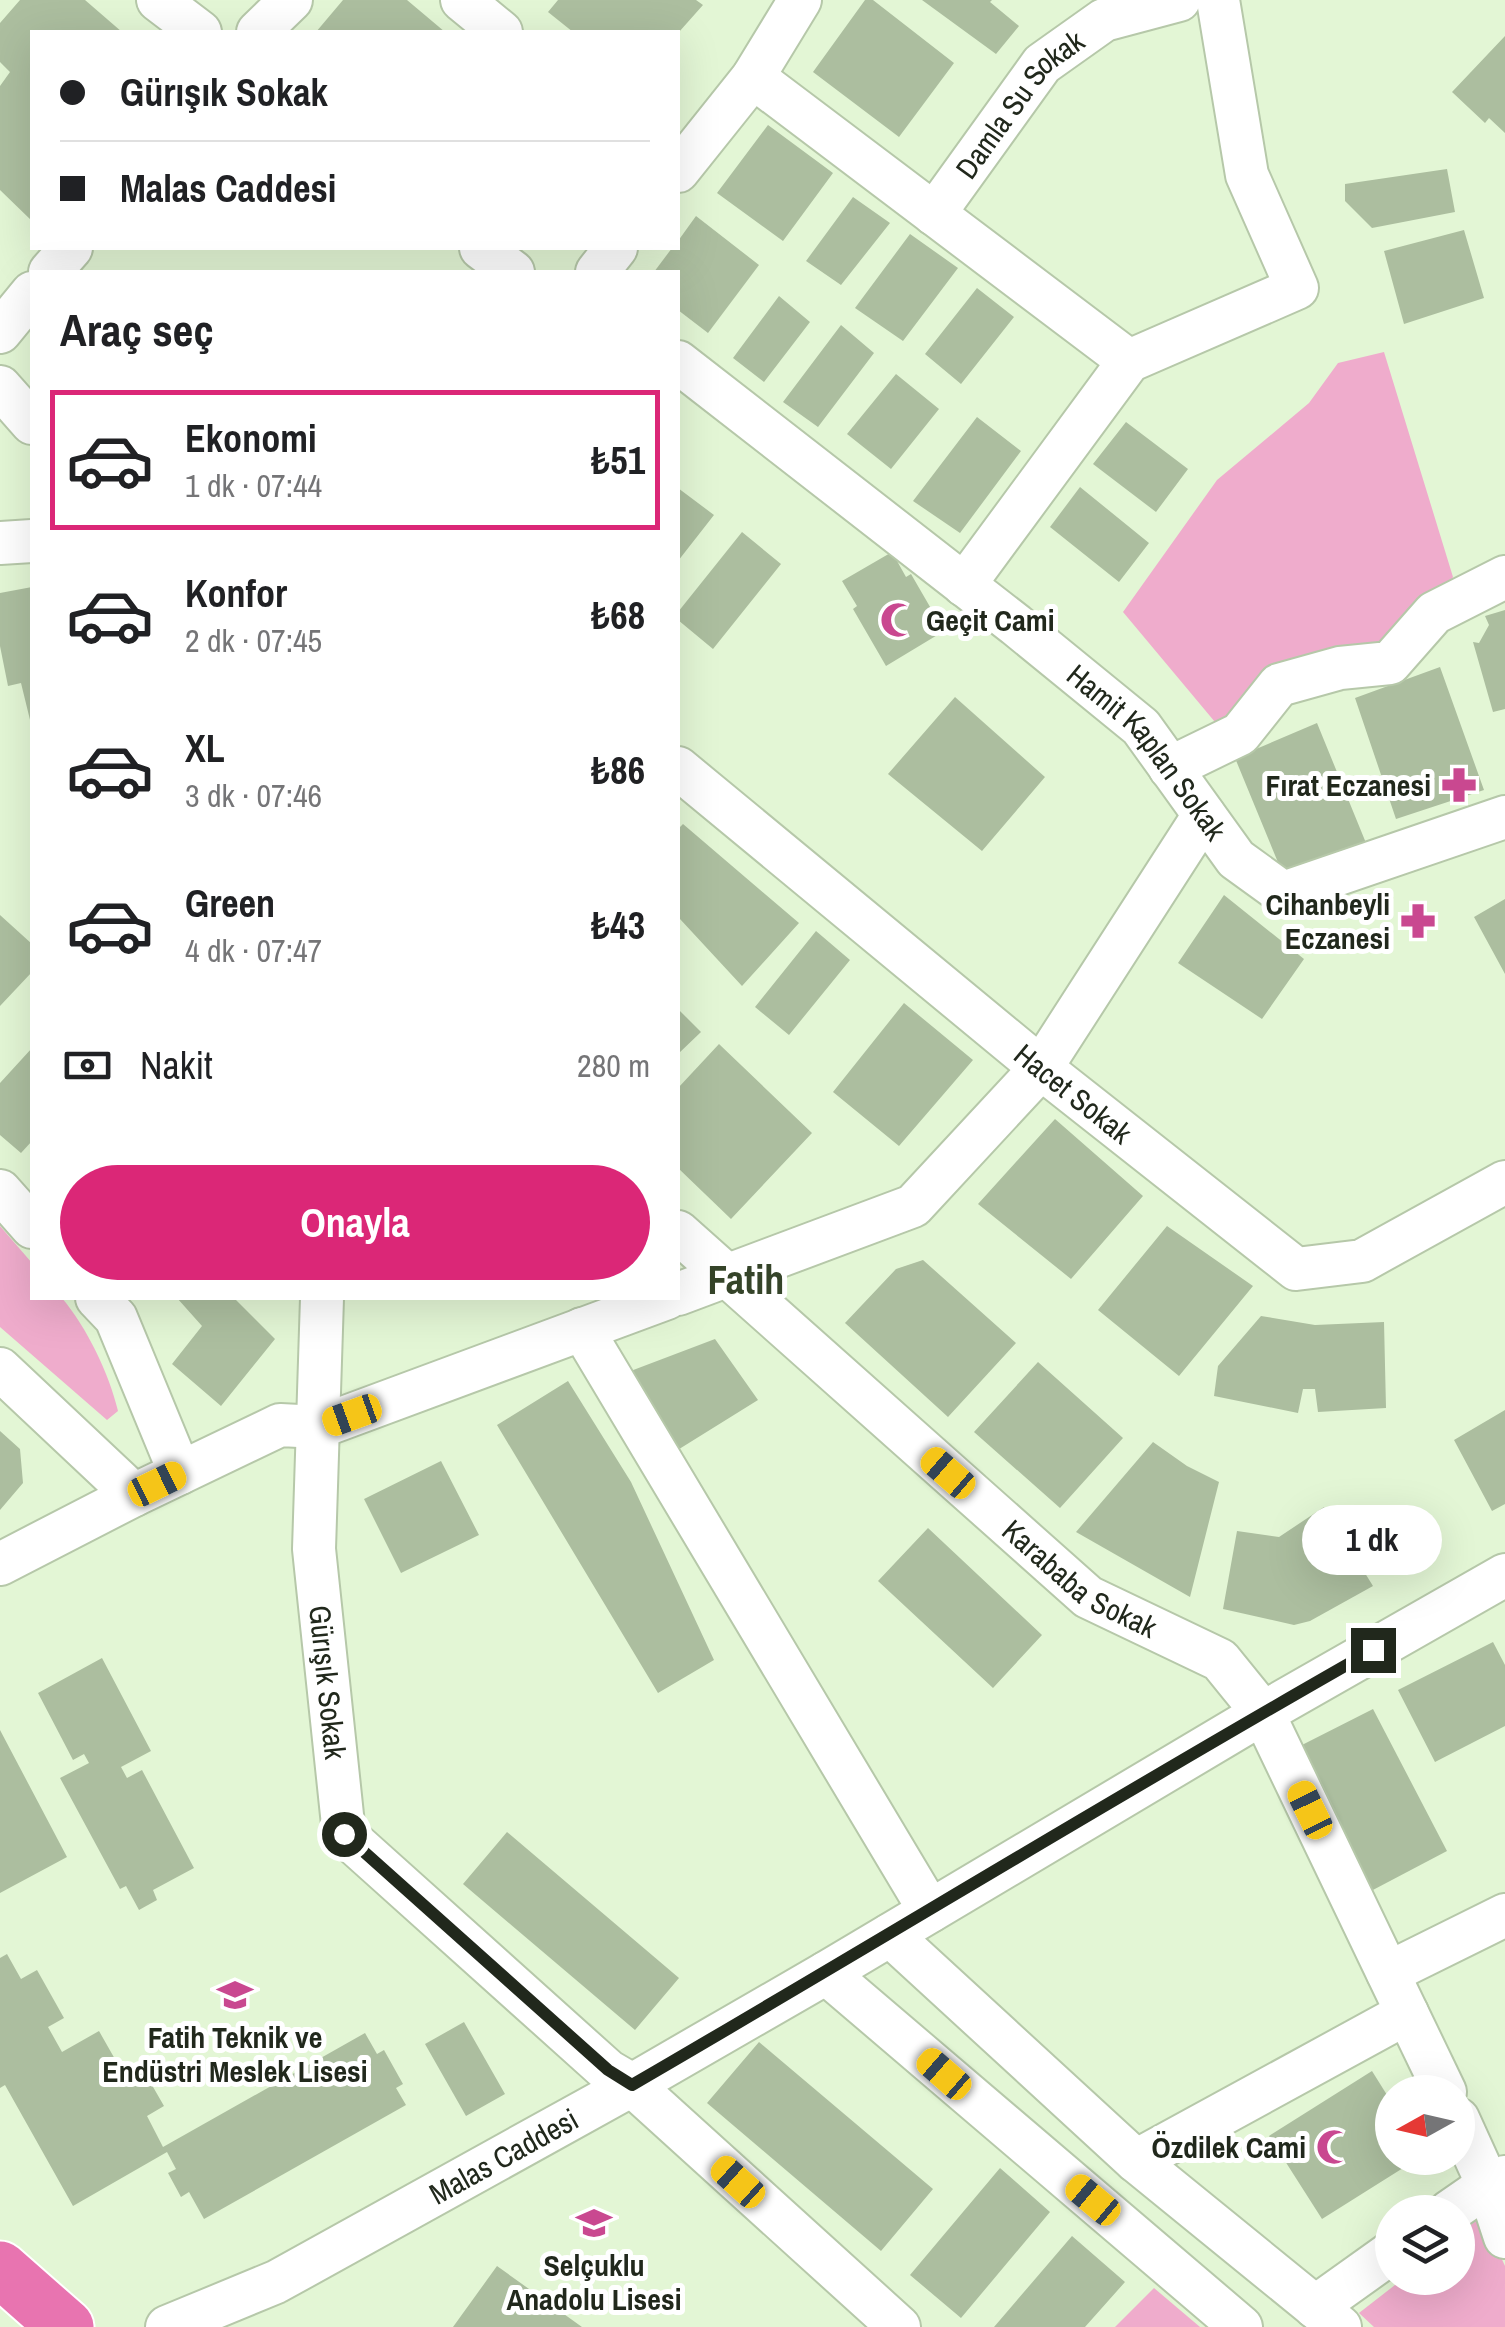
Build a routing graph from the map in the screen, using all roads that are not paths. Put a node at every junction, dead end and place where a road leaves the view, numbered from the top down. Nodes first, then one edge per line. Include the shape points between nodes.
1 (158, 0) edge
2 (291, 0) edge
3 (462, 0) edge
4 (800, 0) edge
5 (1178, 0) edge
6 (1218, 0) edge
7 (197, 30) edge
8 (260, 30) edge
9 (499, 30) edge
10 (752, 78) junction
11 (680, 168) edge
12 (934, 214) junction
13 (69, 250) edge
14 (483, 250) edge
15 (614, 250) edge
16 (52, 270) edge
17 (510, 270) edge
18 (598, 270) edge
19 (30, 295) edge
20 (0, 332) edge
21 (1128, 361) junction
22 (680, 364) edge
23 (0, 386) edge
24 (30, 421) edge
25 (30, 541) edge
26 (0, 543) edge
27 (1505, 577) edge
28 (964, 584) junction
29 (1170, 768) junction
30 (680, 770) edge
31 (1204, 815) junction
32 (1505, 817) edge
33 (1041, 1068) junction
34 (1505, 1182) edge
35 (0, 1191) edge
36 (30, 1224) edge
37 (680, 1234) edge
38 (725, 1276) junction
39 (680, 1293) edge
40 (100, 1300) edge
41 (322, 1300) edge
42 (662, 1300) edge
43 (582, 1329) junction
44 (0, 1369) edge
45 (319, 1427) junction
46 (180, 1472) junction
47 (134, 1495) junction
48 (0, 1564) edge
49 (1505, 1575) edge
50 (1263, 1712) junction
51 (930, 1911) junction
52 (1505, 1915) edge
53 (890, 1934) junction
54 (826, 1973) junction
55 (1388, 1973) junction
56 (1408, 2013) junction
57 (1437, 2075) edge
58 (620, 2078) junction
59 (1475, 2146) edge
60 (1136, 2161) junction
61 (1497, 2181) edge
62 (1475, 2195) edge
63 (1505, 2237) edge
64 (1375, 2269) edge
65 (0, 2270) edge
66 (276, 2282) junction
67 (1327, 2317) edge
68 (67, 2326) edge
69 (167, 2327) edge
70 (240, 2327) edge
71 (898, 2327) edge
72 (1241, 2327) edge

1 - 7 street
2 - 8 street
3 - 9 street
4 - 10 street
5 - 12 street, Damla Su Sokak via 1104,20 1042,64
6 - 21 street via 1247,175 1297,288
10 - 11 street
10 - 12 street
12 - 21 street
13 - 16 street
14 - 17 street
15 - 18 street
19 - 20 street
21 - 28 street
22 - 28 street, Hamit Kaplan Sokak
23 - 24 street
25 - 26 street
27 - 29 street via 1434,613 1390,663 1279,685 1240,734
28 - 29 street, Hamit Kaplan Sokak via 1141,727
29 - 31 street, Hamit Kaplan Sokak
30 - 33 street, Hacet Sokak
31 - 32 street, Hamit Kaplan Sokak via 1236,859 1283,893
31 - 33 street
33 - 34 street, Hacet Sokak via 1296,1269 1362,1261
33 - 38 street via 912,1206
35 - 36 street
37 - 38 street, Karababa Sokak
38 - 39 street
38 - 50 street, Karababa Sokak via 1088,1596 1220,1660
40 - 46 street via 116,1318
41 - 45 street, Gürışık Sokak
42 - 43 street
43 - 45 street
43 - 51 street
44 - 47 street
45 - 46 street via 280,1425
45 - 58 street, Gürışık Sokak via 314,1549 344,1834
46 - 47 street
47 - 48 street
49 - 50 street, Malas Caddesi
50 - 51 street, Malas Caddesi
50 - 55 street, Karababa Sokak
51 - 53 street, Malas Caddesi
52 - 55 street
53 - 54 street, Malas Caddesi
53 - 60 street
54 - 58 street, Malas Caddesi
54 - 72 street
55 - 56 street, Karababa Sokak
56 - 57 street, Karababa Sokak
56 - 60 street
58 - 66 street, Malas Caddesi
58 - 71 street, Gürışık Sokak
59 - 61 street
60 - 67 street
61 - 62 street
61 - 63 street
64 - 67 street
65 - 68 highway
66 - 69 street, Malas Caddesi
66 - 70 street

